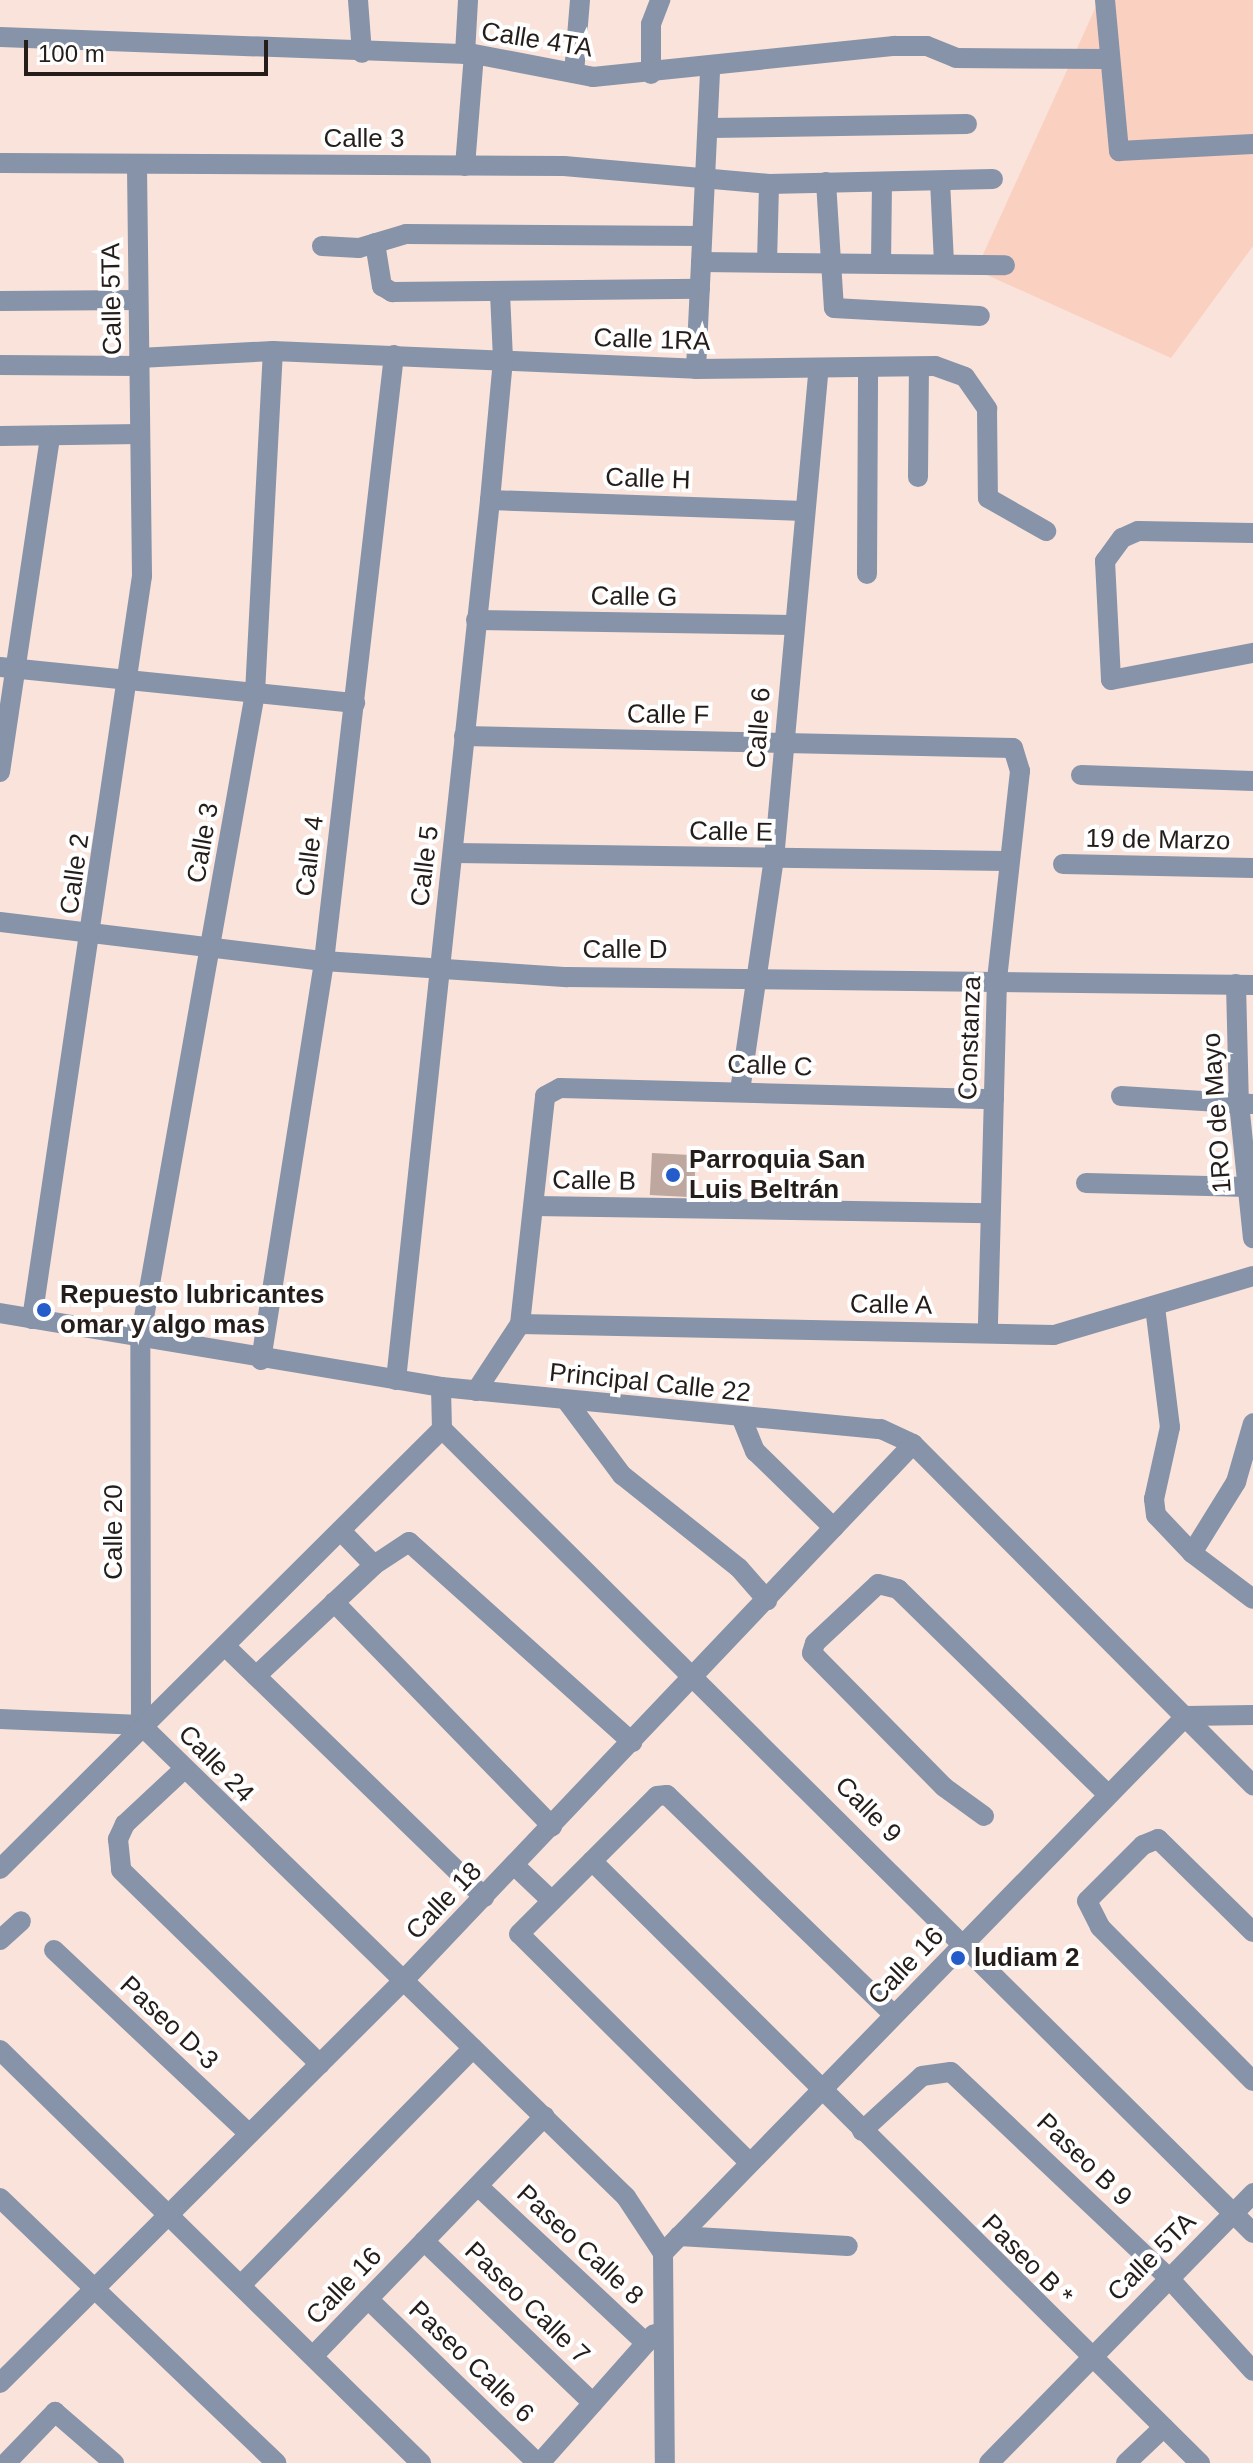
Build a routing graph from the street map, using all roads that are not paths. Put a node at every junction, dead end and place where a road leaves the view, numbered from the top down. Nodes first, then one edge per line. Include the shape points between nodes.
1 (358, 0) edge
2 (468, 0) edge
3 (580, 0) edge
4 (660, 0) edge
5 (1105, 0) edge
6 (0, 37) edge
7 (362, 53) junction
8 (469, 54) junction
9 (1109, 59) junction
10 (710, 67) junction
11 (574, 73) junction
12 (651, 74) junction
13 (967, 124) dead end
14 (710, 128) junction
15 (1253, 144) edge
16 (0, 163) edge
17 (137, 164) junction
18 (465, 166) junction
19 (993, 179) dead end
20 (704, 181) junction
21 (940, 181) junction
22 (826, 182) junction
23 (882, 182) junction
24 (769, 184) junction
25 (702, 236) junction
26 (375, 243) junction
27 (322, 246) dead end
28 (701, 262) junction
29 (767, 262) junction
30 (827, 263) junction
31 (881, 264) junction
32 (944, 264) junction
33 (1005, 265) dead end
34 (700, 289) junction
35 (500, 294) junction
36 (138, 300) junction
37 (0, 301) edge
38 (980, 316) dead end
39 (273, 351) junction
40 (394, 355) junction
41 (503, 359) junction
42 (139, 362) junction
43 (0, 365) edge
44 (919, 367) junction
45 (819, 368) junction
46 (868, 368) junction
47 (696, 369) junction
48 (140, 434) junction
49 (0, 436) edge
50 (50, 436) junction
51 (918, 477) dead end
52 (490, 500) junction
53 (804, 511) junction
54 (1046, 531) dead end
55 (1253, 533) edge
56 (867, 574) dead end
57 (476, 620) junction
58 (791, 625) junction
59 (1253, 653) edge
60 (8, 668) edge
61 (129, 678) junction
62 (255, 693) junction
63 (355, 703) junction
64 (464, 736) junction
65 (785, 743) junction
66 (1013, 748) joint
67 (0, 772) edge
68 (1081, 775) dead end
69 (1253, 781) edge
70 (455, 853) junction
71 (774, 859) junction
72 (1006, 861) junction
73 (1063, 864) dead end
74 (1253, 868) edge
75 (0, 922) edge
76 (93, 936) junction
77 (210, 950) junction
78 (324, 961) junction
79 (438, 968) junction
80 (759, 975) junction
81 (997, 979) junction
82 (1245, 985) edge
83 (740, 1091) junction
84 (1121, 1096) dead end
85 (994, 1099) junction
86 (1246, 1104) edge
87 (1086, 1183) dead end
88 (1248, 1187) junction
89 (534, 1206) junction
90 (990, 1213) junction
91 (1253, 1238) edge
92 (1253, 1276) edge
93 (1155, 1307) junction
94 (0, 1313) edge
95 (32, 1319) junction
96 (520, 1324) junction
97 (988, 1333) junction
98 (140, 1340) junction
99 (261, 1360) junction
100 (396, 1380) junction
101 (441, 1387) junction
102 (476, 1391) junction
103 (566, 1400) junction
104 (742, 1419) junction
105 (1253, 1423) edge
106 (442, 1429) junction
107 (913, 1444) junction
108 (834, 1528) junction
109 (341, 1531) junction
110 (1192, 1553) junction
111 (374, 1565) junction
112 (1250, 1592) edge
113 (767, 1600) junction
114 (334, 1602) junction
115 (225, 1646) junction
116 (256, 1676) junction
117 (695, 1676) junction
118 (1253, 1715) edge
119 (1186, 1716) junction
120 (0, 1719) edge
121 (141, 1725) junction
122 (632, 1742) junction
123 (184, 1769) junction
124 (1253, 1785) edge
125 (1108, 1795) junction
126 (984, 1816) dead end
127 (552, 1826) junction
128 (592, 1861) junction
129 (514, 1865) junction
130 (0, 1869) edge
131 (484, 1897) junction
132 (552, 1901) junction
133 (21, 1921) dead end
134 (1253, 1932) edge
135 (0, 1940) edge
136 (965, 1943) junction
137 (54, 1950) dead end
138 (402, 1982) junction
139 (894, 2015) junction
140 (473, 2048) junction
141 (0, 2050) edge
142 (320, 2064) junction
143 (1253, 2081) edge
144 (819, 2092) junction
145 (545, 2116) junction
146 (862, 2131) junction
147 (249, 2134) junction
148 (750, 2163) junction
149 (478, 2186) junction
150 (1253, 2193) edge
151 (0, 2198) edge
152 (1234, 2212) junction
153 (171, 2213) junction
154 (1253, 2233) edge
155 (679, 2236) junction
156 (424, 2241) junction
157 (848, 2246) dead end
158 (663, 2253) junction
159 (1167, 2276) junction
160 (242, 2284) junction
161 (94, 2289) junction
162 (368, 2299) junction
163 (667, 2319) junction
164 (646, 2343) junction
165 (314, 2355) junction
166 (1088, 2358) junction
167 (1253, 2371) edge
168 (0, 2383) edge
169 (593, 2403) junction
170 (1164, 2427) junction
171 (6, 2463) edge
172 (114, 2463) edge
173 (276, 2463) edge
174 (421, 2463) edge
175 (538, 2463) edge
176 (665, 2463) edge
177 (989, 2463) edge
178 (1126, 2463) edge
179 (1200, 2463) edge

1 - 7 street
2 - 8 street
3 - 11 street
4 - 12 street via 651,24
5 - 9 street
6 - 7 street, Calle 4TA
7 - 8 street, Calle 4TA
8 - 11 street, Calle 4TA
8 - 18 street
9 - 10 street, Calle 4TA via 956,58 927,46 894,46 780,54
9 - 15 street via 1119,151
10 - 12 street, Calle 4TA
10 - 14 street
11 - 12 street, Calle 4TA
13 - 14 street
14 - 20 street
16 - 17 street, Calle 3
17 - 18 street, Calle 3
17 - 36 street, Calle 5TA
18 - 20 street, Calle 3 via 595,167
19 - 21 street, Calle 3
20 - 24 street, Calle 3
20 - 25 street
21 - 23 street, Calle 3
21 - 32 street
22 - 23 street, Calle 3
22 - 24 street, Calle 3
22 - 30 street
23 - 31 street
24 - 29 street
25 - 26 street via 406,234
25 - 28 street
26 - 27 street
26 - 35 street via 386,291
28 - 29 street
28 - 34 street
29 - 30 street
30 - 31 street
30 - 38 street via 837,310
31 - 32 street
32 - 33 street
34 - 35 street
34 - 47 street
35 - 41 street, Calle 5
36 - 37 street
36 - 42 street, Calle 5TA
39 - 40 street, Calle 1RA
39 - 42 street, Calle 1RA
39 - 62 street, Calle 3
40 - 41 street, Calle 1RA
40 - 63 street, Calle 4
41 - 47 street, Calle 1RA
41 - 52 street, Calle 5
42 - 43 street, Calle 1RA
42 - 48 street, Calle 5TA
44 - 46 street, Calle 1RA
44 - 51 street
44 - 54 street, Calle 1RA via 950,369 978,392 987,409 988,498
45 - 46 street, Calle 1RA
45 - 47 street, Calle 1RA
45 - 53 street, Calle 6
46 - 56 street
48 - 50 street
48 - 61 street, Calle 2 via 142,576
49 - 50 street
50 - 60 street
52 - 53 street, Calle H
52 - 57 street, Calle 5
53 - 58 street, Calle 6
55 - 59 street via 1169,529 1122,538 1105,561 1108,676 1154,675 1219,655
57 - 58 street, Calle G
57 - 64 street, Calle 5
58 - 65 street, Calle 6
60 - 61 street
60 - 67 street
61 - 62 street
61 - 76 street, Calle 2
62 - 63 street
62 - 77 street, Calle 3
63 - 78 street, Calle 4
64 - 65 street, Calle F
64 - 70 street, Calle 5
65 - 66 street, Calle F
65 - 71 street, Calle 6
66 - 72 street, Constanza via 1020,771
68 - 69 street
70 - 71 street, Calle E
70 - 79 street, Calle 5
71 - 72 street, Calle E
71 - 80 street, Calle 6
72 - 81 street, Constanza
73 - 74 street, 19 de Marzo
75 - 76 street, Calle D
76 - 77 street, Calle D
76 - 95 street, Calle 2
77 - 78 street, Calle D
77 - 98 street, Calle 3
78 - 79 street, Calle D
78 - 99 street, Calle 4
79 - 80 street, Calle D via 567,977
79 - 100 street, Calle 5
80 - 81 street, Calle D
80 - 83 street, Calle 6
81 - 82 street, Calle D
81 - 85 street, Constanza
82 - 86 street, 1RO de Mayo
83 - 85 street, Calle C
83 - 89 street, Calle C via 560,1088 545,1096
84 - 86 street
85 - 90 street, Constanza
86 - 88 street, 1RO de Mayo
87 - 88 street
88 - 91 street, 1RO de Mayo
89 - 90 street, Calle B
89 - 96 street
90 - 97 street, Constanza
92 - 93 street, Calle A
93 - 97 street, Calle A via 1054,1335
93 - 110 street via 1170,1427 1154,1508
94 - 95 street, Principal Calle 22
95 - 98 street, Principal Calle 22
96 - 97 street, Calle A
96 - 102 street
98 - 99 street, Principal Calle 22
98 - 121 street, Calle 20
99 - 100 street, Principal Calle 22
100 - 101 street, Principal Calle 22
101 - 102 street, Principal Calle 22
101 - 106 street
102 - 103 street, Principal Calle 22
103 - 104 street, Principal Calle 22
103 - 113 street via 622,1475 739,1568
104 - 107 street, Principal Calle 22 via 881,1429
104 - 108 street via 755,1451
105 - 110 street via 1236,1482
106 - 109 street
106 - 117 street, Calle 9
107 - 108 street, Calle 18
107 - 119 street, Principal Calle 22
108 - 113 street, Calle 18
109 - 111 street
109 - 115 street
110 - 112 street
111 - 114 street
111 - 122 street via 413,1542
113 - 117 street, Calle 18
114 - 116 street
114 - 127 street
115 - 116 street
115 - 121 street
116 - 131 street
117 - 122 street, Calle 18
117 - 136 street, Calle 9
118 - 119 street
119 - 124 street, Principal Calle 22
119 - 125 street, Calle 16
120 - 121 street, Calle 24
121 - 123 street, Calle 24
121 - 130 street
122 - 127 street, Calle 18
123 - 138 street, Calle 24
123 - 142 street via 125,1824 118,1839 121,1870
125 - 126 street via 898,1589 878,1584 815,1643 812,1653 944,1787
125 - 136 street, Calle 16
127 - 129 street, Calle 18
128 - 132 street
128 - 139 street via 657,1796 667,1795
128 - 144 street, Paseo B *
129 - 131 street, Calle 18
129 - 132 street
131 - 138 street, Calle 18
132 - 148 street via 519,1938
133 - 135 street
134 - 143 street via 1158,1839 1143,1845 1087,1901 1100,1927
136 - 139 street, Calle 16
136 - 152 street, Calle 9
137 - 147 street, Paseo D-3
138 - 140 street, Calle 24
138 - 142 street, Calle 18
139 - 144 street, Calle 16
140 - 145 street, Calle 24
140 - 160 street
141 - 153 street
142 - 147 street, Calle 18
144 - 146 street, Paseo B *
144 - 148 street, Calle 16
145 - 149 street, Calle 16
145 - 158 street, Calle 24 via 626,2197
146 - 159 street, Paseo B 9 via 922,2076 951,2072
146 - 166 street, Paseo B *
147 - 153 street, Calle 18
148 - 155 street, Calle 16
149 - 156 street, Calle 16
149 - 164 street, Paseo Calle 8
150 - 152 street, Calle 5TA
151 - 161 street
152 - 154 street, Calle 9
152 - 159 street, Calle 5TA
153 - 160 street
153 - 161 street, Calle 18
155 - 157 street
155 - 158 street, Calle 16
156 - 162 street, Calle 16
156 - 169 street, Paseo Calle 7
158 - 163 street
159 - 166 street, Calle 5TA
159 - 167 street, Paseo B 9
160 - 165 street
161 - 168 street, Calle 18
161 - 173 street
162 - 165 street, Calle 16
162 - 175 street, Paseo Calle 6
163 - 164 street
163 - 176 street
164 - 169 street
165 - 174 street
166 - 170 street, Paseo B *
166 - 177 street, Calle 5TA
169 - 175 street
170 - 178 street
170 - 179 street, Paseo B *
171 - 172 street via 55,2412

